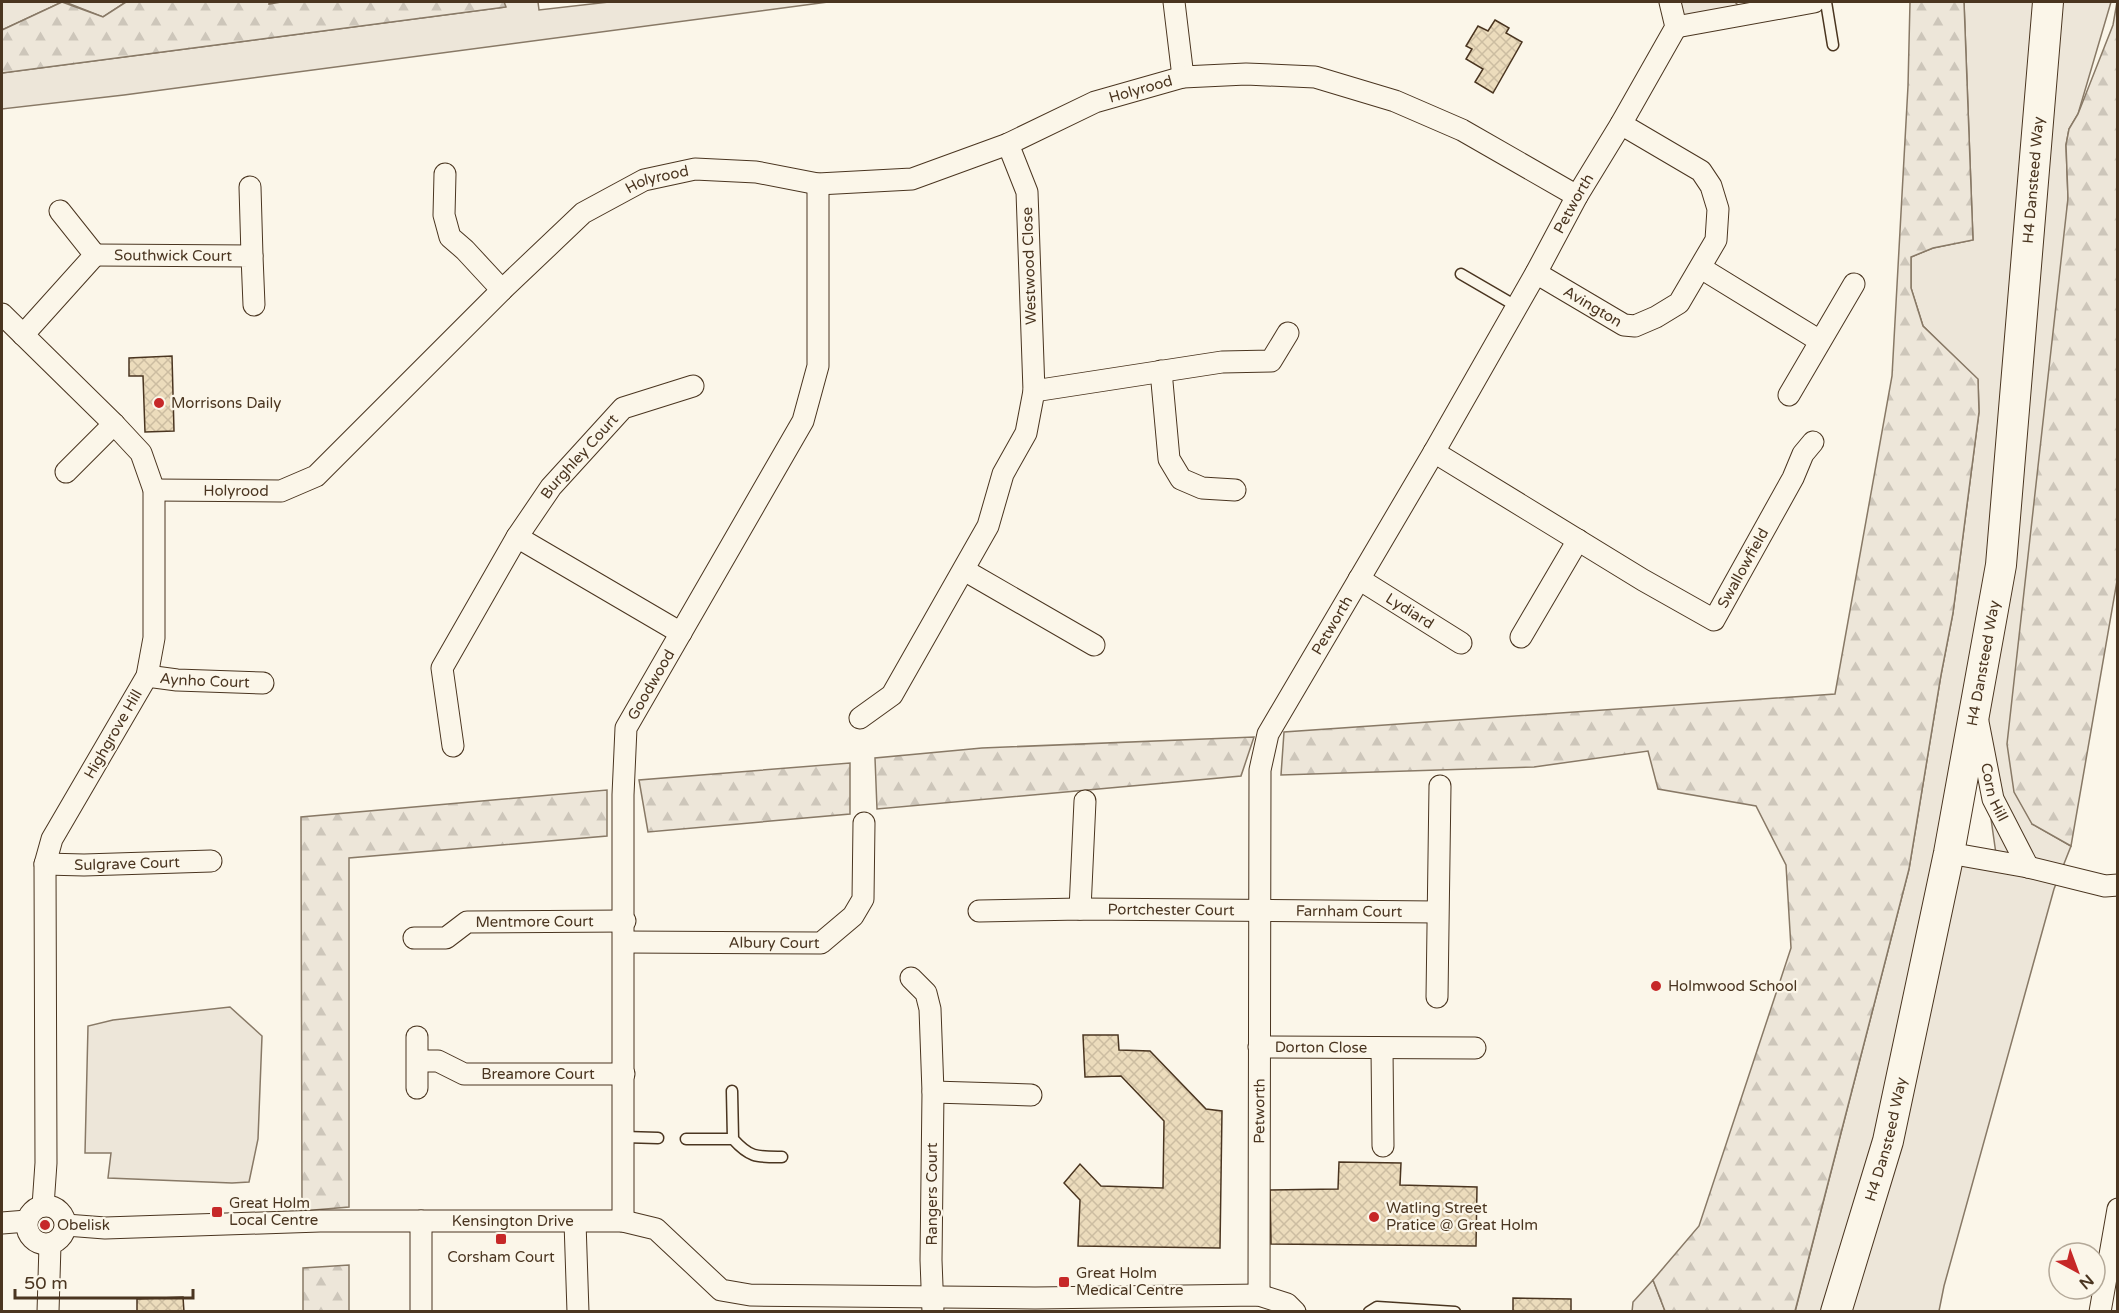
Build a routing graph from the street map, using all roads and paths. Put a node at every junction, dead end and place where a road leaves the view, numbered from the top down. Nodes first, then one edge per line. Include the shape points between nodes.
1 (1174, 2) edge
2 (1670, 2) edge
3 (1814, 2) edge
4 (1826, 2) edge
5 (2048, 7) edge
6 (1676, 27) junction
7 (1833, 45) dead end
8 (1183, 77) junction
9 (1621, 124) junction
10 (1008, 144) junction
11 (445, 174) dead end
12 (818, 184) junction
13 (250, 187) dead end
14 (1576, 196) junction
15 (60, 211) dead end
16 (96, 255) junction
17 (252, 255) junction
18 (1701, 268) junction
19 (1536, 273) junction
20 (1461, 274) dead end
21 (1854, 284) dead end
22 (501, 290) junction
23 (254, 305) dead end
24 (1516, 306) junction
25 (2, 314) edge
26 (1288, 333) dead end
27 (23, 335) junction
28 (1820, 340) junction
29 (1161, 371) junction
30 (693, 386) dead end
31 (1034, 392) junction
32 (1788, 395) dead end
33 (114, 424) junction
34 (1813, 442) dead end
35 (1434, 452) junction
36 (66, 472) dead end
37 (154, 490) junction
38 (1235, 490) dead end
39 (518, 537) junction
40 (1578, 540) junction
41 (964, 570) junction
42 (1359, 579) junction
43 (681, 633) junction
44 (1521, 636) dead end
45 (1461, 643) dead end
46 (1094, 645) dead end
47 (147, 676) junction
48 (262, 682) dead end
49 (1976, 710) junction
50 (860, 718) dead end
51 (453, 746) dead end
52 (1440, 786) dead end
53 (1085, 801) dead end
54 (864, 823) dead end
55 (1948, 853) junction
56 (211, 861) dead end
57 (45, 864) junction
58 (2028, 867) junction
59 (2118, 885) edge
60 (1080, 909) junction
61 (1261, 910) junction
62 (979, 911) dead end
63 (1437, 912) junction
64 (625, 921) junction
65 (414, 938) dead end
66 (624, 942) junction
67 (911, 978) dead end
68 (1437, 997) dead end
69 (417, 1037) dead end
70 (1259, 1047) junction
71 (1475, 1048) dead end
72 (1382, 1049) junction
73 (418, 1061) junction
74 (624, 1074) junction
75 (417, 1088) dead end
76 (732, 1091) dead end
77 (933, 1092) junction
78 (1031, 1095) dead end
79 (624, 1137) junction
80 (658, 1138) dead end
81 (686, 1139) dead end
82 (733, 1139) junction
83 (1383, 1146) dead end
84 (782, 1157) dead end
85 (43, 1206) junction
86 (2118, 1209) edge
87 (27, 1221) junction
88 (421, 1221) junction
89 (623, 1221) junction
90 (575, 1222) junction
91 (2, 1223) edge
92 (66, 1225) junction
93 (50, 1245) junction
94 (1259, 1295) junction
95 (750, 1303) edge
96 (933, 1304) edge
97 (1139, 1304) edge
98 (48, 1311) edge
99 (421, 1311) edge
100 (578, 1311) edge
101 (1295, 1311) edge
102 (1369, 1311) edge
103 (1455, 1311) edge
104 (1836, 1311) edge
105 (2100, 1311) edge

1 - 8 street, Holyrood
2 - 6 street
3 - 6 street
4 - 7 lane
5 - 49 street, H4 Dansteed Way via 2001,565
6 - 9 street, Petworth
8 - 10 street, Holyrood via 1095,102
8 - 14 street via 1315,77 1395,101 1462,130
9 - 14 street, Petworth
9 - 18 street, Avington via 1701,171 1711,186 1718,209 1716,240
10 - 12 street, Holyrood via 912,179
10 - 31 street, Westwood Close via 1027,192
11 - 22 street via 444,215 450,237
12 - 22 street, Holyrood via 756,172 695,169 644,180 583,213
12 - 43 street, Goodwood via 818,366 803,422
13 - 17 street, Southwick Court
14 - 19 street, Petworth
15 - 16 street, Southwick Court
16 - 17 street, Southwick Court
16 - 27 street, Southwick Court
17 - 23 street, Southwick Court
18 - 19 street, Avington via 1679,303 1635,326 1624,325
18 - 28 street
19 - 24 street, Petworth
20 - 24 lane
21 - 28 street
22 - 37 street, Holyrood via 316,476 282,491
24 - 35 street, Petworth
25 - 27 street, Highgrove Hill
26 - 29 street via 1271,361 1222,362
27 - 33 street, Highgrove Hill
28 - 32 street
29 - 31 street
29 - 38 street via 1169,459 1181,478 1202,488
30 - 39 street, Burghley Court via 623,408 551,487
31 - 41 street, Westwood Close via 1026,433 1003,474 988,526
33 - 36 street
33 - 37 street, Highgrove Hill via 141,453
34 - 40 street, Swallowfield via 1714,620
35 - 40 street, Swallowfield
35 - 42 street, Petworth
37 - 47 street, Highgrove Hill via 154,639
39 - 43 street
39 - 51 street, Burghley Court via 442,668
40 - 44 street
41 - 46 street
41 - 50 street, Westwood Close via 892,695
42 - 45 street, Lydiard
42 - 61 street, Petworth via 1268,734 1260,770
43 - 64 street, Goodwood via 626,728
47 - 48 street, Aynho Court
47 - 57 street, Highgrove Hill via 52,839
49 - 55 street, H4 Dansteed Way
49 - 58 street, Corn Hill via 1993,799
52 - 63 street
53 - 60 street
54 - 66 street, Albury Court via 863,900 853,916 821,943
55 - 58 street
55 - 104 street, H4 Dansteed Way via 1888,1142
56 - 57 street, Sulgrave Court
57 - 85 street, Highgrove Hill
58 - 59 street via 2105,886
60 - 61 street, Portchester Court
60 - 62 street, Portchester Court
61 - 63 street, Farnham Court
61 - 70 street, Petworth
63 - 68 street
64 - 65 street, Mentmore Court via 467,922 446,938
64 - 66 street, Goodwood
66 - 74 street, Goodwood
67 - 77 street, Rangers Court via 926,993 930,1009
69 - 73 street
70 - 72 street, Dorton Close
70 - 94 street, Petworth
71 - 72 street, Dorton Close
72 - 83 street, Dorton Close
73 - 74 street, Breamore Court via 438,1061 464,1074
73 - 75 street
74 - 79 street, Goodwood
76 - 82 lane
77 - 78 street
77 - 96 street, Rangers Court
79 - 80 lane
79 - 89 street, Goodwood
81 - 82 lane
82 - 84 lane via 754,1156
85 - 87 street via 33,1211
85 - 92 street via 56,1209
86 - 105 street
87 - 91 street
87 - 93 street via 32,1239
88 - 90 street, Kensington Drive
88 - 92 street, Kensington Drive via 105,1228
88 - 99 street
89 - 90 street, Kensington Drive
89 - 95 street, Kensington Drive via 656,1229 721,1290
90 - 100 street
92 - 93 street via 59,1240
93 - 98 street
94 - 97 street, Kensington Drive
94 - 101 street, Kensington Drive via 1287,1304
95 - 96 street, Kensington Drive
96 - 97 street, Kensington Drive via 1035,1298
102 - 103 lane via 1377,1307

